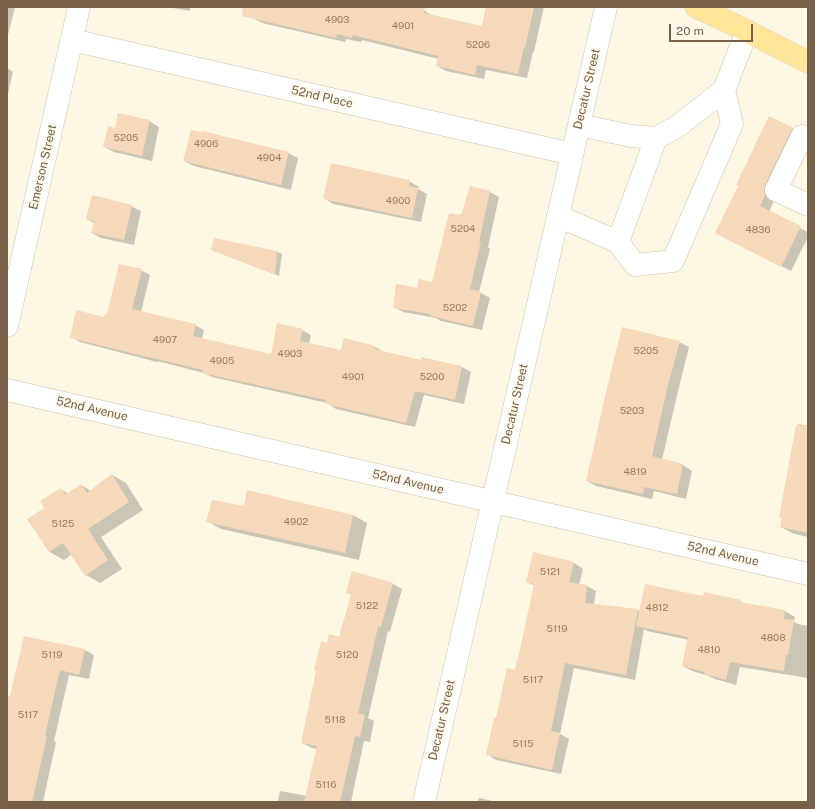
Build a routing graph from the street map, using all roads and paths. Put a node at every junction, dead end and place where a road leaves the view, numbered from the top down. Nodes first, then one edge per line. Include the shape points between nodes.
1 (79, 7) edge
2 (606, 7) edge
3 (696, 7) edge
4 (747, 31) junction
5 (72, 40) junction
6 (808, 62) edge
7 (724, 90) junction
8 (579, 125) junction
9 (656, 138) junction
10 (808, 139) edge
11 (572, 154) junction
12 (808, 205) edge
13 (558, 216) junction
14 (618, 242) junction
15 (7, 326) edge
16 (7, 390) edge
17 (493, 501) junction
18 (808, 574) edge
19 (424, 802) edge

1 - 5 street, Emerson Street
2 - 8 street, Decatur Street
3 - 4 main road
4 - 6 main road
4 - 7 street
5 - 11 street, 52nd Place
5 - 15 street, Emerson Street
7 - 9 street via 678,126
7 - 14 street via 732,124 673,261 635,265
8 - 9 street via 631,136
8 - 11 street, Decatur Street
9 - 14 street
10 - 12 street via 802,136 776,190
11 - 13 street, Decatur Street
13 - 14 street
13 - 17 street, Decatur Street
16 - 17 street, 52nd Avenue
17 - 18 street, 52nd Avenue
17 - 19 street, Decatur Street

